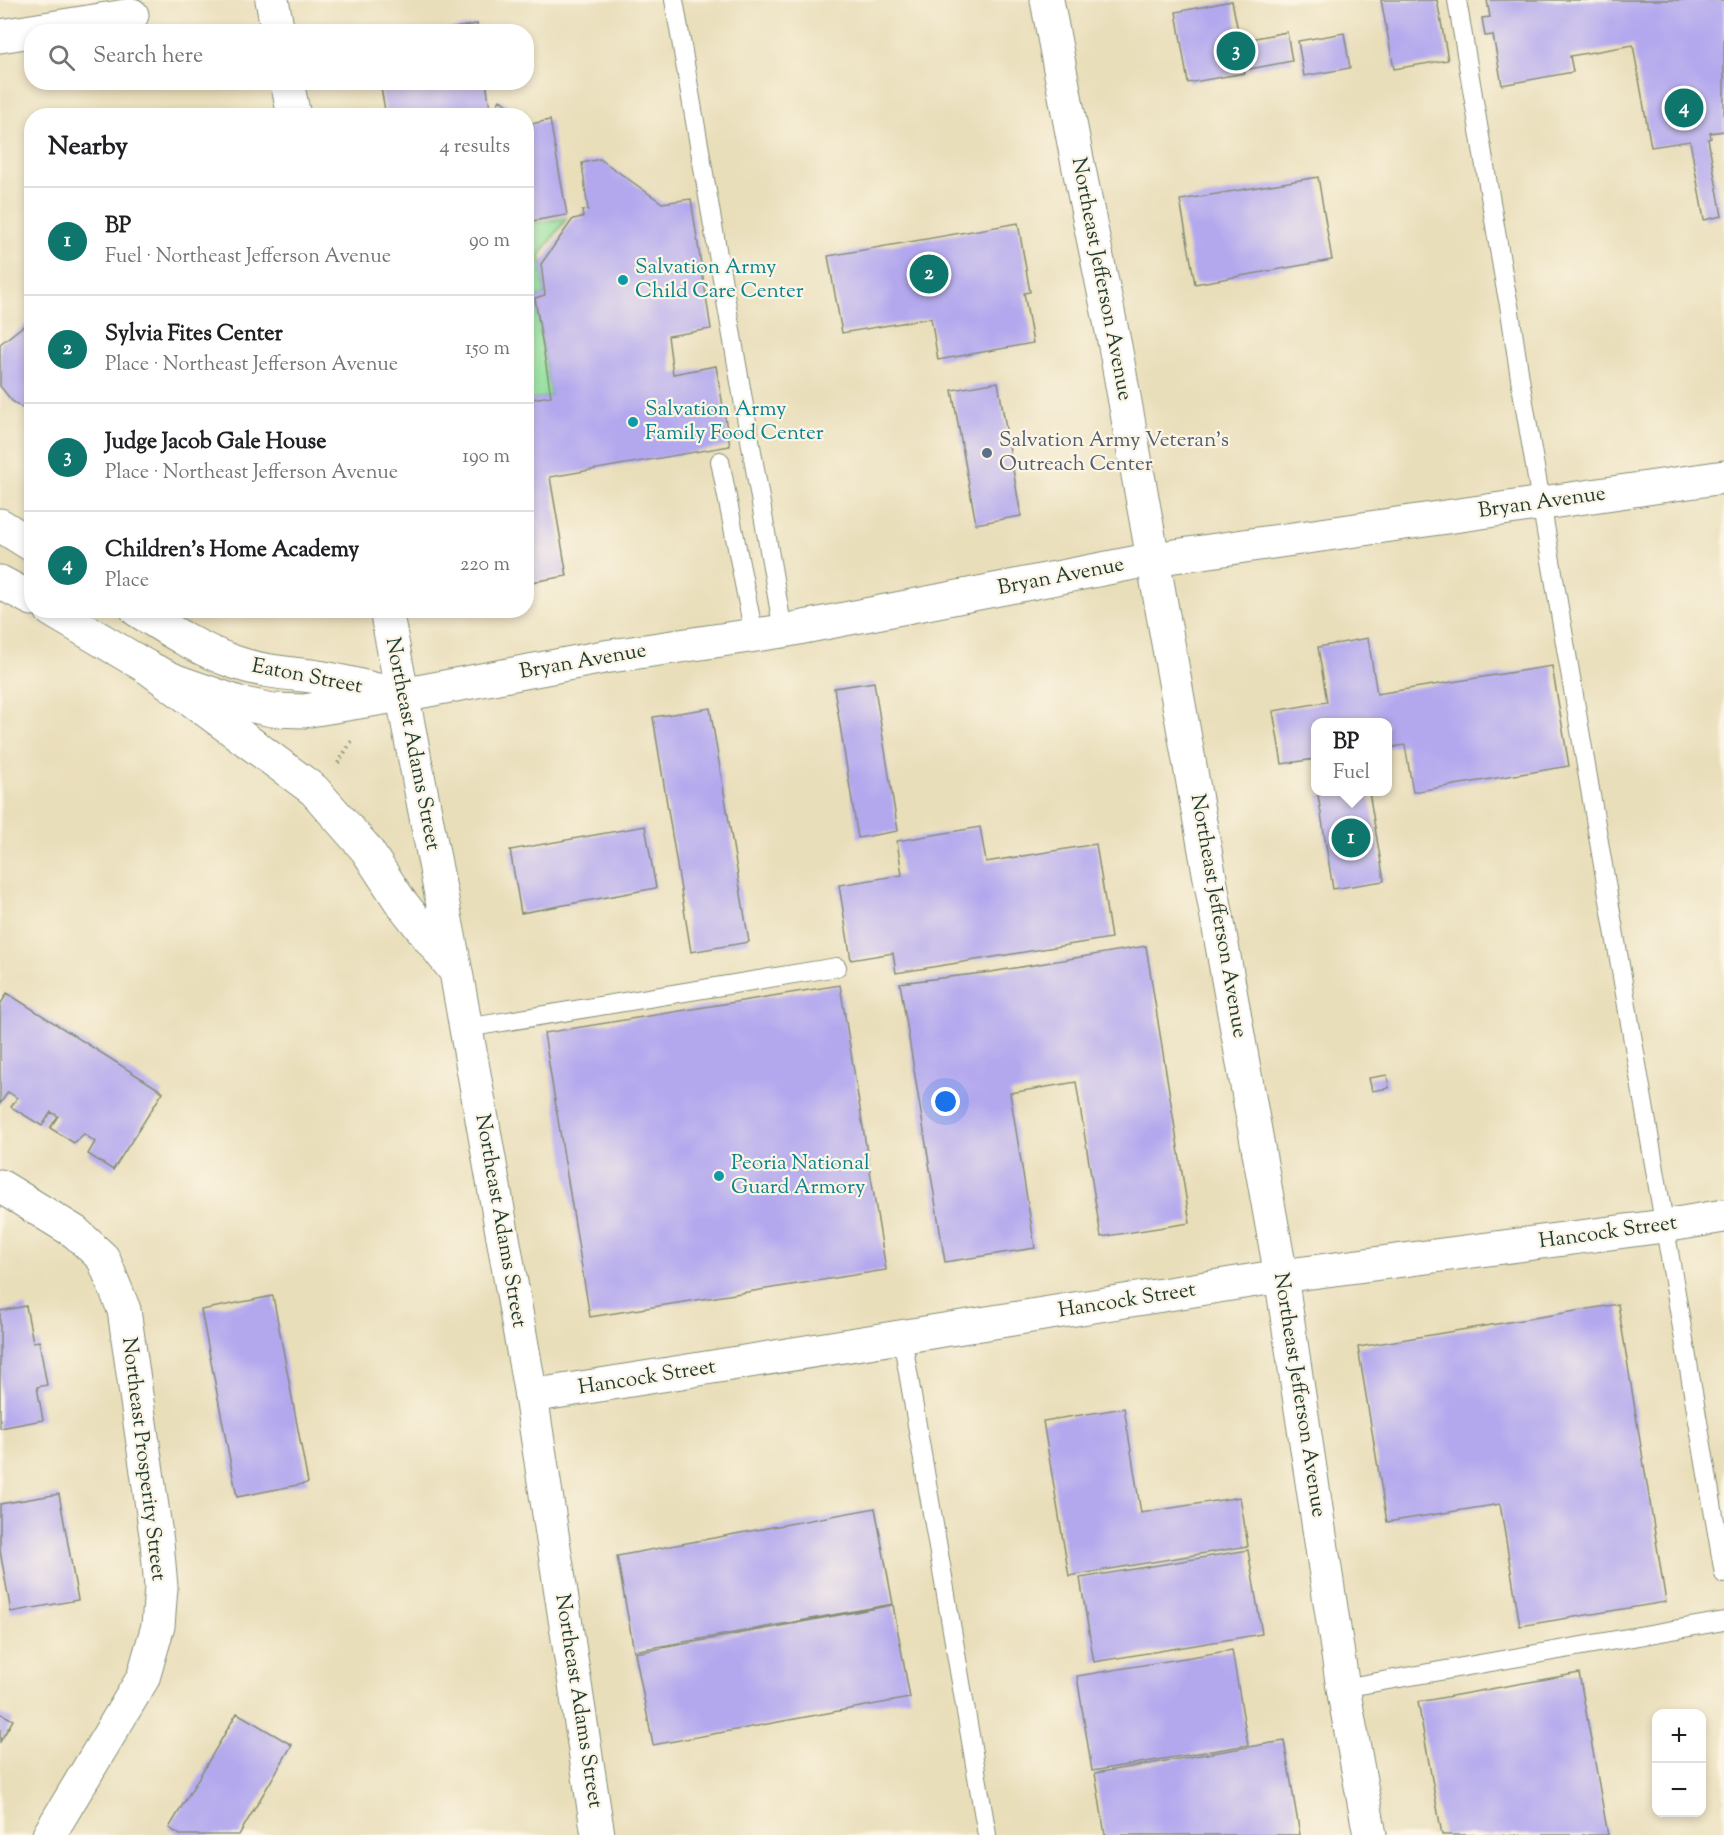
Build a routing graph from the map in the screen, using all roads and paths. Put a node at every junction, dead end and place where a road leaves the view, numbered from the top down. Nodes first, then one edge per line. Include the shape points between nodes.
1 (272, 0) edge
2 (674, 0) edge
3 (1047, 0) edge
4 (1457, 0) edge
5 (132, 15) dead end
6 (75, 24) edge
7 (276, 24) edge
8 (24, 32) edge
9 (0, 36) edge
10 (289, 90) edge
11 (292, 108) edge
12 (720, 461) dead end
13 (1724, 477) edge
14 (1541, 503) junction
15 (0, 525) edge
16 (24, 540) edge
17 (1154, 559) junction
18 (0, 582) edge
19 (24, 595) edge
20 (64, 618) edge
21 (150, 618) edge
22 (388, 618) edge
23 (768, 633) junction
24 (147, 667) junction
25 (402, 695) junction
26 (354, 738) dead end
27 (335, 767) dead end
28 (837, 967) dead end
29 (456, 972) junction
30 (466, 1028) junction
31 (0, 1186) edge
32 (1724, 1216) edge
33 (1664, 1226) junction
34 (1281, 1276) junction
35 (902, 1337) junction
36 (531, 1396) junction
37 (1724, 1574) edge
38 (1724, 1621) edge
39 (1343, 1688) junction
40 (49, 1835) edge
41 (598, 1835) edge
42 (987, 1835) edge
43 (1370, 1835) edge

1 - 7 street
2 - 23 lane
3 - 17 street, Northeast Jefferson Avenue
4 - 14 lane
5 - 6 street
8 - 9 street
10 - 11 street
12 - 23 lane
13 - 14 street, Bryan Avenue
14 - 17 street, Bryan Avenue
14 - 33 lane
15 - 16 street
17 - 23 street, Bryan Avenue
17 - 34 street, Northeast Jefferson Avenue
18 - 19 street
20 - 24 street, Eaton Street
21 - 25 street, Eaton Street via 236,663
22 - 25 street, Northeast Adams Street
23 - 25 street, Bryan Avenue via 604,657
24 - 25 street, Eaton Street via 239,704 272,710 304,711
24 - 29 street via 314,790 366,849 400,901
25 - 29 street, Northeast Adams Street
26 - 27 path
28 - 30 lane
29 - 30 street, Northeast Adams Street
30 - 36 street, Northeast Adams Street
31 - 40 street, Northeast Prosperity Street via 75,1232 103,1258 124,1310 157,1542 158,1626 143,1678
32 - 33 street, Hancock Street
33 - 34 street, Hancock Street
33 - 37 lane
34 - 35 street, Hancock Street
34 - 39 street, Northeast Jefferson Avenue
35 - 36 street, Hancock Street
35 - 42 lane
36 - 41 street, Northeast Adams Street
38 - 39 lane
39 - 43 street, Northeast Jefferson Avenue

